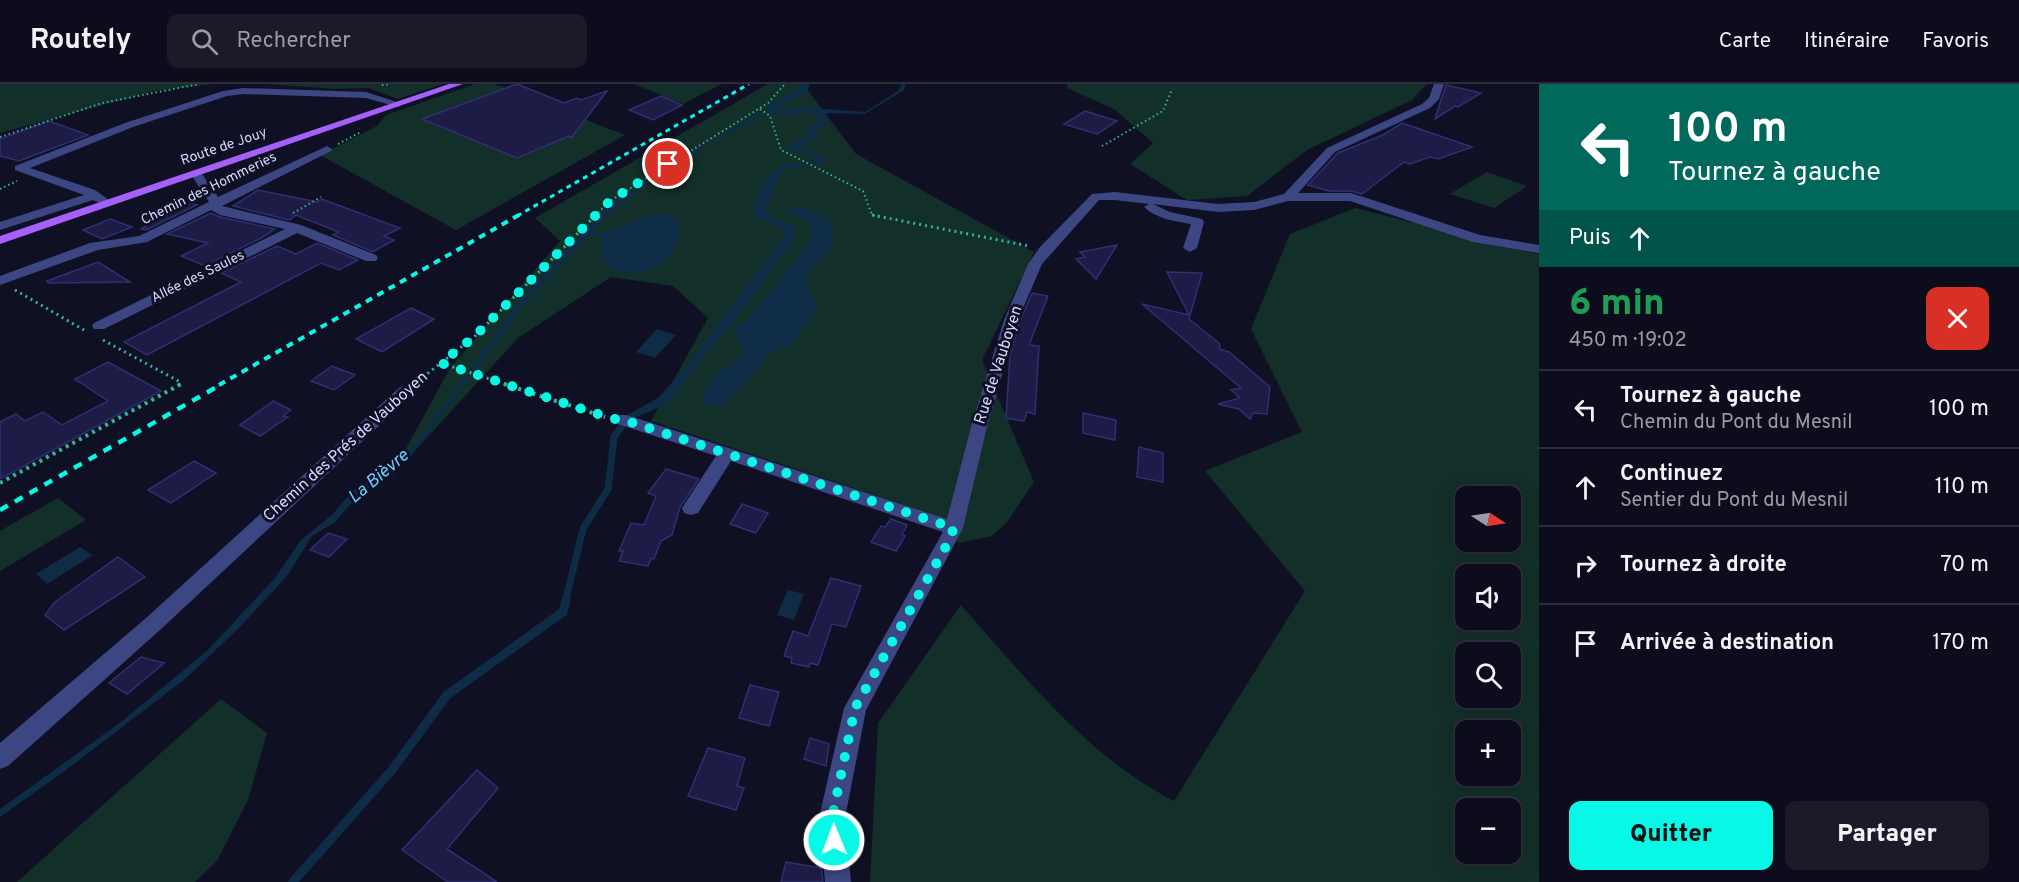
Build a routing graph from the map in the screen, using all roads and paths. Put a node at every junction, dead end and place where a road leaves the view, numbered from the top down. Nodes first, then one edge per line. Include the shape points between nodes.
1 (174, 84) edge
2 (199, 84) edge
3 (458, 84) edge
4 (785, 84) edge
5 (1439, 84) edge
6 (184, 85) edge
7 (1172, 89) dead end
8 (398, 104) junction
9 (761, 109) junction
10 (0, 137) edge
11 (1102, 146) dead end
12 (327, 149) dead end
13 (196, 173) junction
14 (95, 195) junction
15 (321, 197) dead end
16 (1288, 197) junction
17 (1142, 200) junction
18 (215, 202) junction
19 (106, 203) junction
20 (275, 223) junction
21 (0, 226) edge
22 (297, 228) junction
23 (0, 240) edge
24 (1190, 248) dead end
25 (1539, 249) edge
26 (1046, 250) junction
27 (371, 258) dead end
28 (0, 281) edge
29 (99, 326) dead end
30 (441, 363) junction
31 (182, 383) dead end
32 (406, 391) joint
33 (625, 421) joint
34 (727, 454) junction
35 (0, 483) edge
36 (692, 508) dead end
37 (954, 528) junction
38 (0, 758) edge
39 (838, 882) edge

1 - 6 path
2 - 6 path
3 - 8 main road, Route de Jouy
4 - 9 path, Chemin des Prés de Vauboyen
5 - 16 street via 1434,99 1426,106 1331,150
6 - 10 path via 102,103
7 - 11 path via 1163,111
8 - 13 main road, Route de Jouy
8 - 14 street via 356,94 226,93 19,168
9 - 26 path via 770,116 781,150 864,191 872,215
9 - 30 path, Chemin des Prés de Vauboyen via 610,201 474,337
12 - 18 street, Chemin des Hommeries
13 - 18 street
13 - 19 main road, Route de Jouy
14 - 19 street
14 - 21 street
15 - 20 path
16 - 17 street, Rue de Vauboyen via 1254,206 1218,208
16 - 25 street, Rue de Vauboyen via 1351,197 1478,239
17 - 24 street via 1166,215 1198,222
17 - 26 street, Rue de Vauboyen via 1096,197
18 - 20 street via 216,208 224,212
18 - 28 street, Chemin des Hommeries via 141,239 95,246
19 - 23 main road, Route de Jouy
20 - 22 street
22 - 27 street
22 - 29 street, Allée des Saules
26 - 37 street, Rue de Vauboyen via 1035,264 1011,320
30 - 32 path, Chemin des Prés de Vauboyen
30 - 33 path
31 - 35 path
32 - 38 street, Chemin des Prés de Vauboyen via 153,624
33 - 34 street
34 - 36 street
34 - 37 street
37 - 39 street, Rue de Vauboyen via 855,708 832,818

